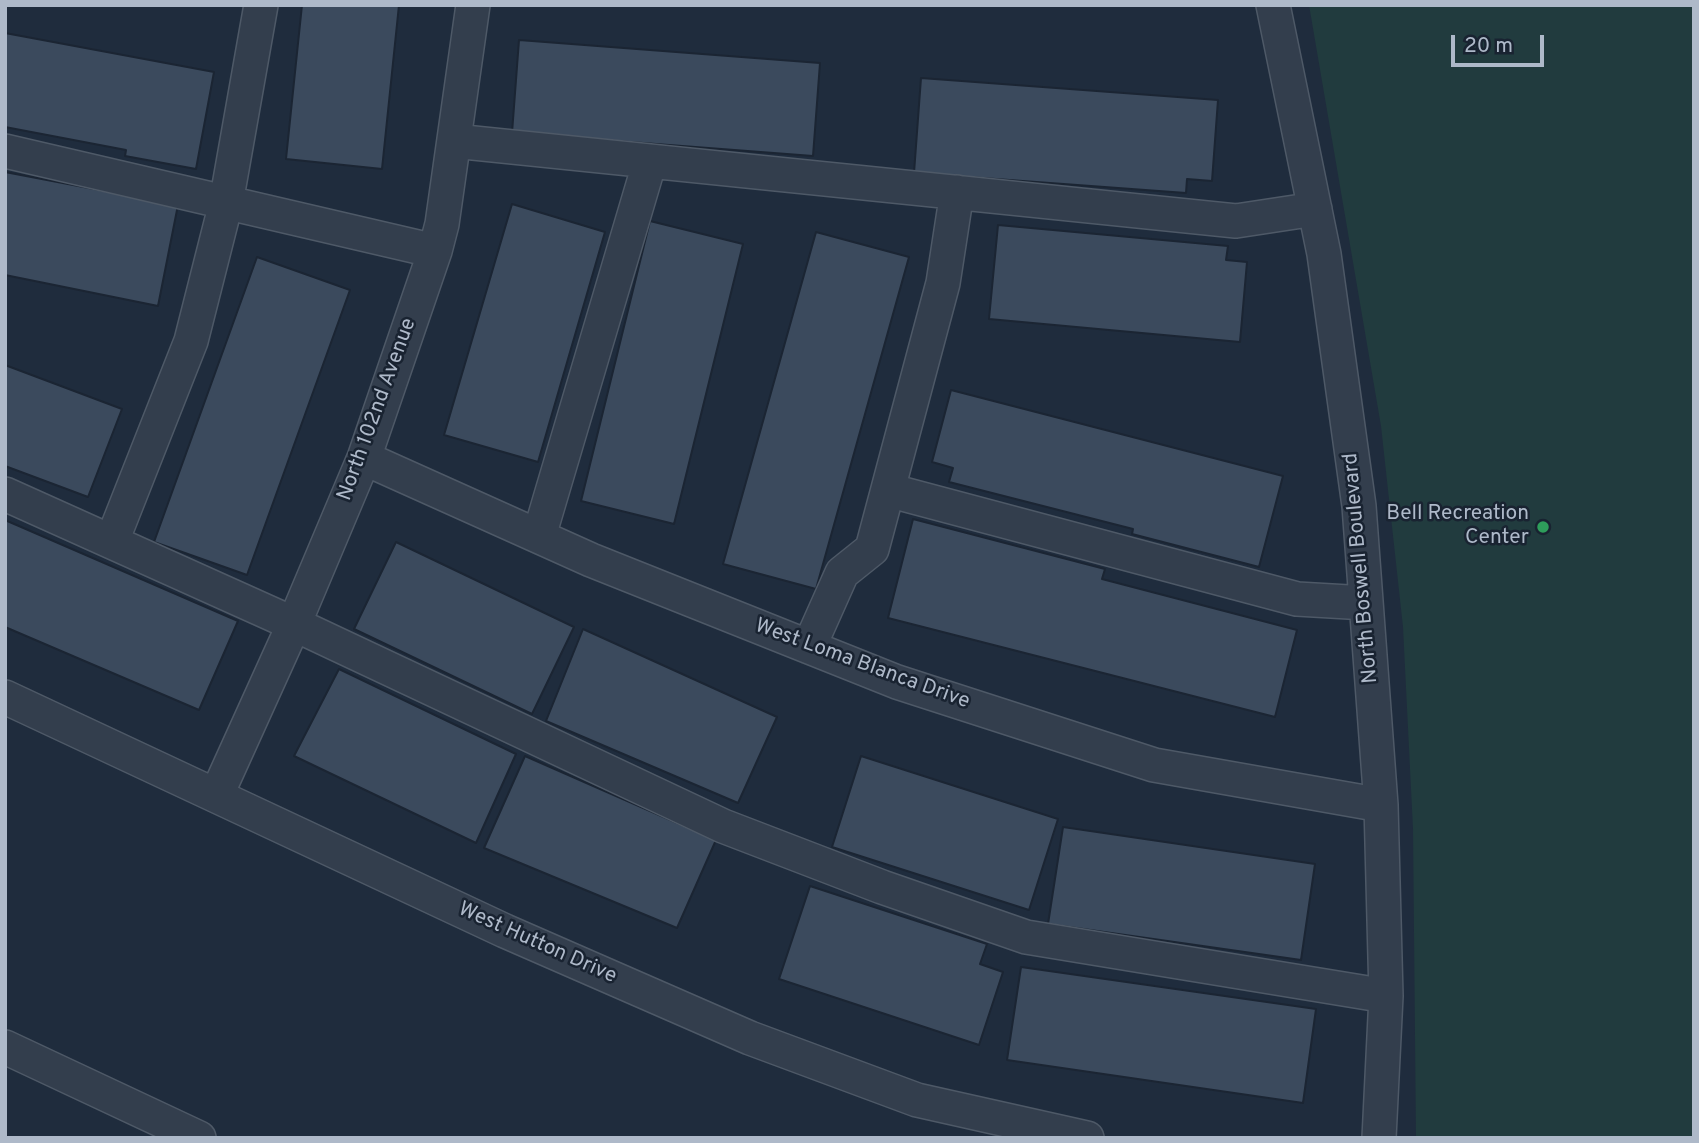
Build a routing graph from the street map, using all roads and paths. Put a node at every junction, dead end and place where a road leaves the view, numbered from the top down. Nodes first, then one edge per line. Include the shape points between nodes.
1 (261, 5) edge
2 (473, 5) edge
3 (1273, 5) edge
4 (454, 141) junction
5 (5, 151) edge
6 (650, 161) junction
7 (957, 192) junction
8 (226, 203) junction
9 (1315, 209) junction
10 (435, 251) junction
11 (364, 458) junction
12 (888, 490) junction
13 (5, 494) edge
14 (539, 536) junction
15 (112, 541) junction
16 (1366, 603) junction
17 (293, 624) junction
18 (809, 647) junction
19 (5, 697) edge
20 (217, 794) junction
21 (1381, 804) junction
22 (1386, 996) junction
23 (5, 1048) edge
24 (199, 1138) edge
25 (1087, 1138) edge
26 (1379, 1138) edge

1 - 8 street
2 - 4 street, North 102nd Avenue
3 - 9 street, North Boswell Boulevard
4 - 6 street
4 - 10 street, North 102nd Avenue
5 - 8 street
6 - 7 street
6 - 14 street
7 - 9 street via 1236,221
7 - 12 street via 943,284
8 - 10 street
8 - 15 street via 191,341
9 - 16 street, North Boswell Boulevard via 1359,506
10 - 11 street, North 102nd Avenue
11 - 14 street, West Loma Blanca Drive
11 - 17 street, North 102nd Avenue
12 - 16 street via 1297,599
12 - 18 street via 872,549 842,573
13 - 15 street
14 - 18 street, West Loma Blanca Drive
15 - 17 street
16 - 21 street, North Boswell Boulevard
17 - 20 street, North 102nd Avenue
17 - 22 street via 723,826 1026,937
18 - 21 street, West Loma Blanca Drive via 897,682 1154,765
19 - 20 street, West Hutton Drive
20 - 25 street, West Hutton Drive via 505,931 750,1038 917,1100
21 - 22 street, North Boswell Boulevard
22 - 26 street, North Boswell Boulevard
23 - 24 street

